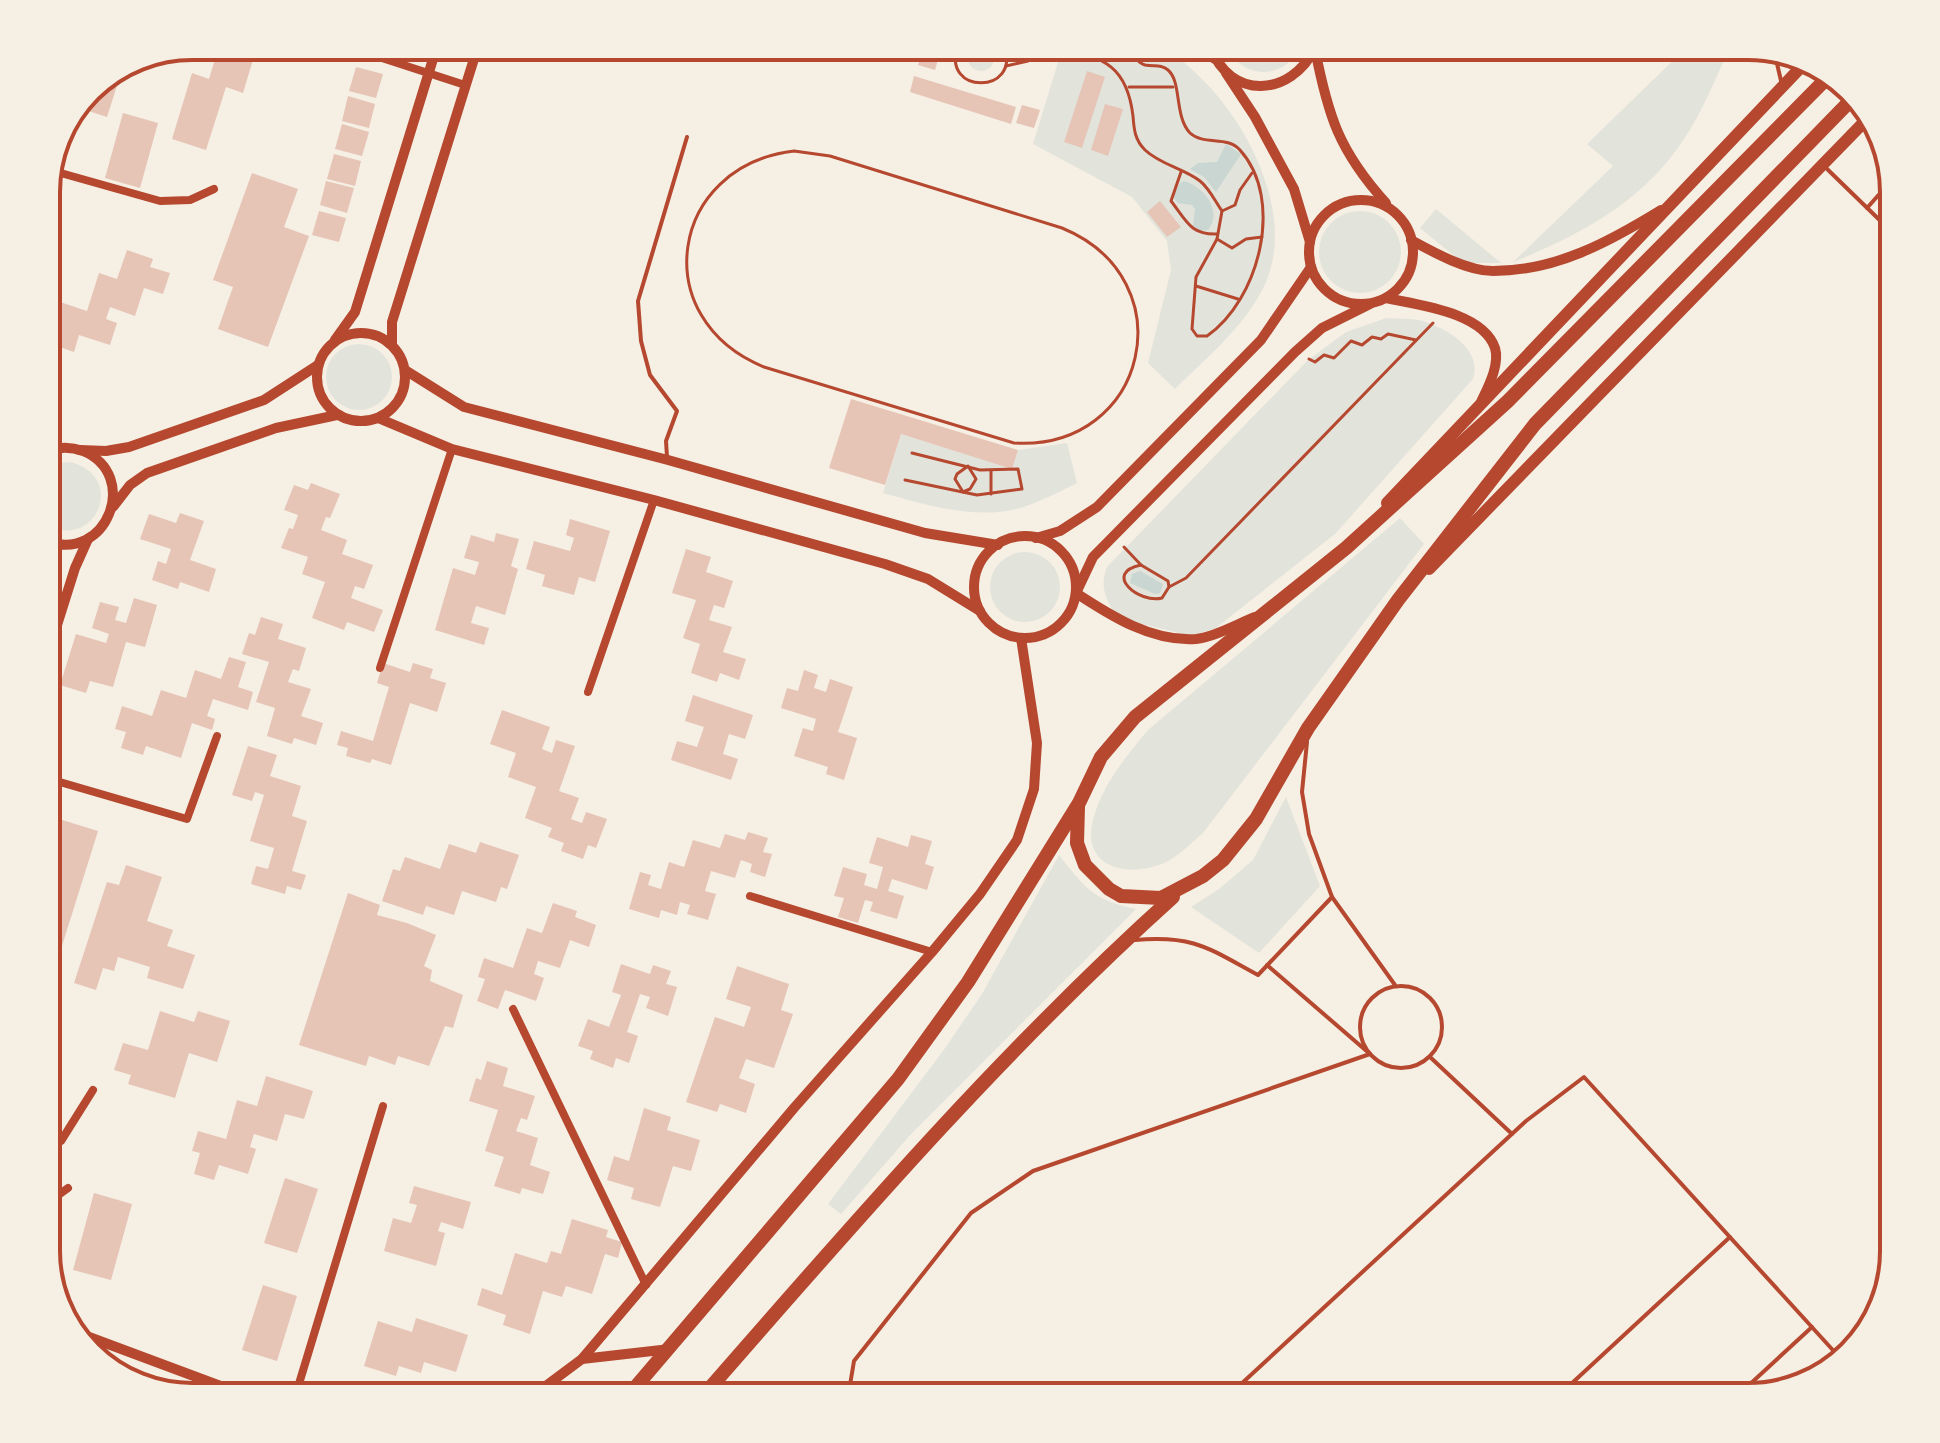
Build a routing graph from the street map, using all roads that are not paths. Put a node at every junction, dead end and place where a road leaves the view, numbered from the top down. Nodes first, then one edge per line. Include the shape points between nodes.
1 (388, 60) edge
2 (432, 60) edge
3 (473, 60) edge
4 (1216, 60) edge
5 (1307, 60) edge
6 (1319, 60) edge
7 (1777, 64) edge
8 (1798, 71) edge
9 (428, 73) junction
10 (1226, 73) junction
11 (1822, 83) edge
12 (465, 85) junction
13 (1782, 87) junction
14 (1846, 105) edge
15 (1861, 125) edge
16 (687, 137) dead end
17 (1823, 165) junction
18 (62, 173) edge
19 (214, 189) dead end
20 (1880, 193) edge
21 (1676, 201) junction
22 (1867, 208) junction
23 (1393, 211) junction
24 (1880, 221) edge
25 (1411, 240) junction
26 (1310, 242) junction
27 (1311, 267) junction
28 (1386, 298) junction
29 (1370, 304) junction
30 (335, 340) junction
31 (392, 344) junction
32 (318, 365) junction
33 (405, 370) junction
34 (1481, 402) junction
35 (337, 415) junction
36 (378, 418) junction
37 (60, 448) edge
38 (452, 449) junction
39 (80, 450) junction
40 (668, 460) junction
41 (654, 500) junction
42 (113, 507) junction
43 (1036, 538) junction
44 (88, 539) junction
45 (60, 544) edge
46 (998, 545) junction
47 (1346, 548) junction
48 (1076, 593) junction
49 (1398, 600) junction
50 (980, 611) junction
51 (1261, 615) junction
52 (60, 616) edge
53 (1021, 638) junction
54 (380, 668) dead end
55 (588, 692) dead end
56 (1308, 728) junction
57 (217, 736) dead end
58 (60, 782) edge
59 (1079, 803) junction
60 (1181, 890) junction
61 (750, 896) dead end
62 (1332, 897) junction
63 (1124, 941) junction
64 (932, 952) junction
65 (1267, 965) junction
66 (1395, 985) junction
67 (513, 1009) dead end
68 (1370, 1054) junction
69 (1430, 1057) junction
70 (93, 1090) dead end
71 (383, 1106) dead end
72 (1512, 1134) junction
73 (60, 1142) edge
74 (68, 1188) dead end
75 (60, 1194) edge
76 (1730, 1237) junction
77 (646, 1285) junction
78 (1812, 1327) junction
79 (94, 1339) edge
80 (670, 1349) junction
81 (1834, 1351) edge
82 (582, 1359) junction
83 (212, 1383) edge
84 (299, 1383) edge
85 (550, 1383) edge
86 (640, 1383) edge
87 (714, 1383) edge
88 (850, 1383) edge
89 (1242, 1383) edge
90 (1572, 1383) edge
91 (1751, 1383) edge

1 - 9 street
2 - 9 street
3 - 12 street
4 - 10 street
5 - 10 street via 1277,85 1259,87
6 - 23 street via 1332,124 1366,182
7 - 13 lane
8 - 13 main road
9 - 12 street
9 - 30 street via 355,312
10 - 26 street via 1294,189
11 - 47 main road via 1508,401
12 - 31 street via 392,322
13 - 21 main road
14 - 49 main road via 1535,424
15 - 17 main road
16 - 40 lane via 638,301 650,375 677,411 666,441
17 - 22 lane
17 - 49 main road
18 - 19 street via 160,201 190,200
20 - 22 lane
21 - 25 street via 1605,243 1556,263 1490,272
21 - 34 main road
22 - 24 lane
23 - 25 street
23 - 26 street via 1369,201 1343,203 1322,218
25 - 28 street via 1409,273
26 - 27 street
27 - 29 street via 1323,289 1337,299
27 - 43 street via 1261,340 1097,507 1060,531
28 - 29 street
28 - 34 street via 1457,315 1482,329 1495,349 1493,374
29 - 48 street via 1322,328 1295,352 1112,536 1093,557
30 - 31 street via 363,332
30 - 32 street
31 - 33 street
32 - 35 street via 319,393
32 - 39 street via 264,400 129,447
33 - 36 street via 399,399
33 - 40 street via 464,407
34 - 47 main road
35 - 36 street via 350,420
35 - 42 street via 276,428 147,473
36 - 38 street
37 - 39 street
38 - 41 street
38 - 54 street
39 - 42 street via 93,456 110,478
40 - 46 street via 925,533
41 - 50 street via 928,579
41 - 55 street
42 - 44 street via 108,520
43 - 46 street
43 - 48 street via 1062,552
44 - 45 street
44 - 52 street
46 - 50 street via 979,567 975,597
47 - 51 main road
48 - 51 street via 1113,617 1171,637 1198,639
48 - 53 street via 1057,627
49 - 56 main road
50 - 53 street via 997,630
51 - 59 main road via 1135,717 1101,757
53 - 64 street via 1037,743 1034,789 1017,840
56 - 60 main road via 1240,841
56 - 62 lane via 1302,792 1309,834
57 - 58 street via 187,819
59 - 60 main road via 1077,843 1085,865 1109,889 1148,899
59 - 80 main road via 968,982 898,1079
60 - 63 main road
61 - 64 street
62 - 65 lane
62 - 66 lane
63 - 65 lane via 1195,941 1258,975
63 - 87 main road via 933,1135
64 - 77 street
65 - 68 lane
66 - 68 lane via 1373,997 1360,1019
66 - 69 lane via 1421,989 1439,1008 1443,1034
67 - 77 street
68 - 69 lane via 1393,1068 1419,1065
68 - 88 lane via 1033,1171 971,1213 854,1361
69 - 72 lane
70 - 73 street
71 - 84 street
72 - 76 lane via 1584,1077
72 - 89 lane
74 - 75 street
76 - 78 lane
76 - 90 lane
77 - 82 street
78 - 81 lane
78 - 91 lane
79 - 83 street
80 - 82 street
80 - 86 main road
82 - 85 street

